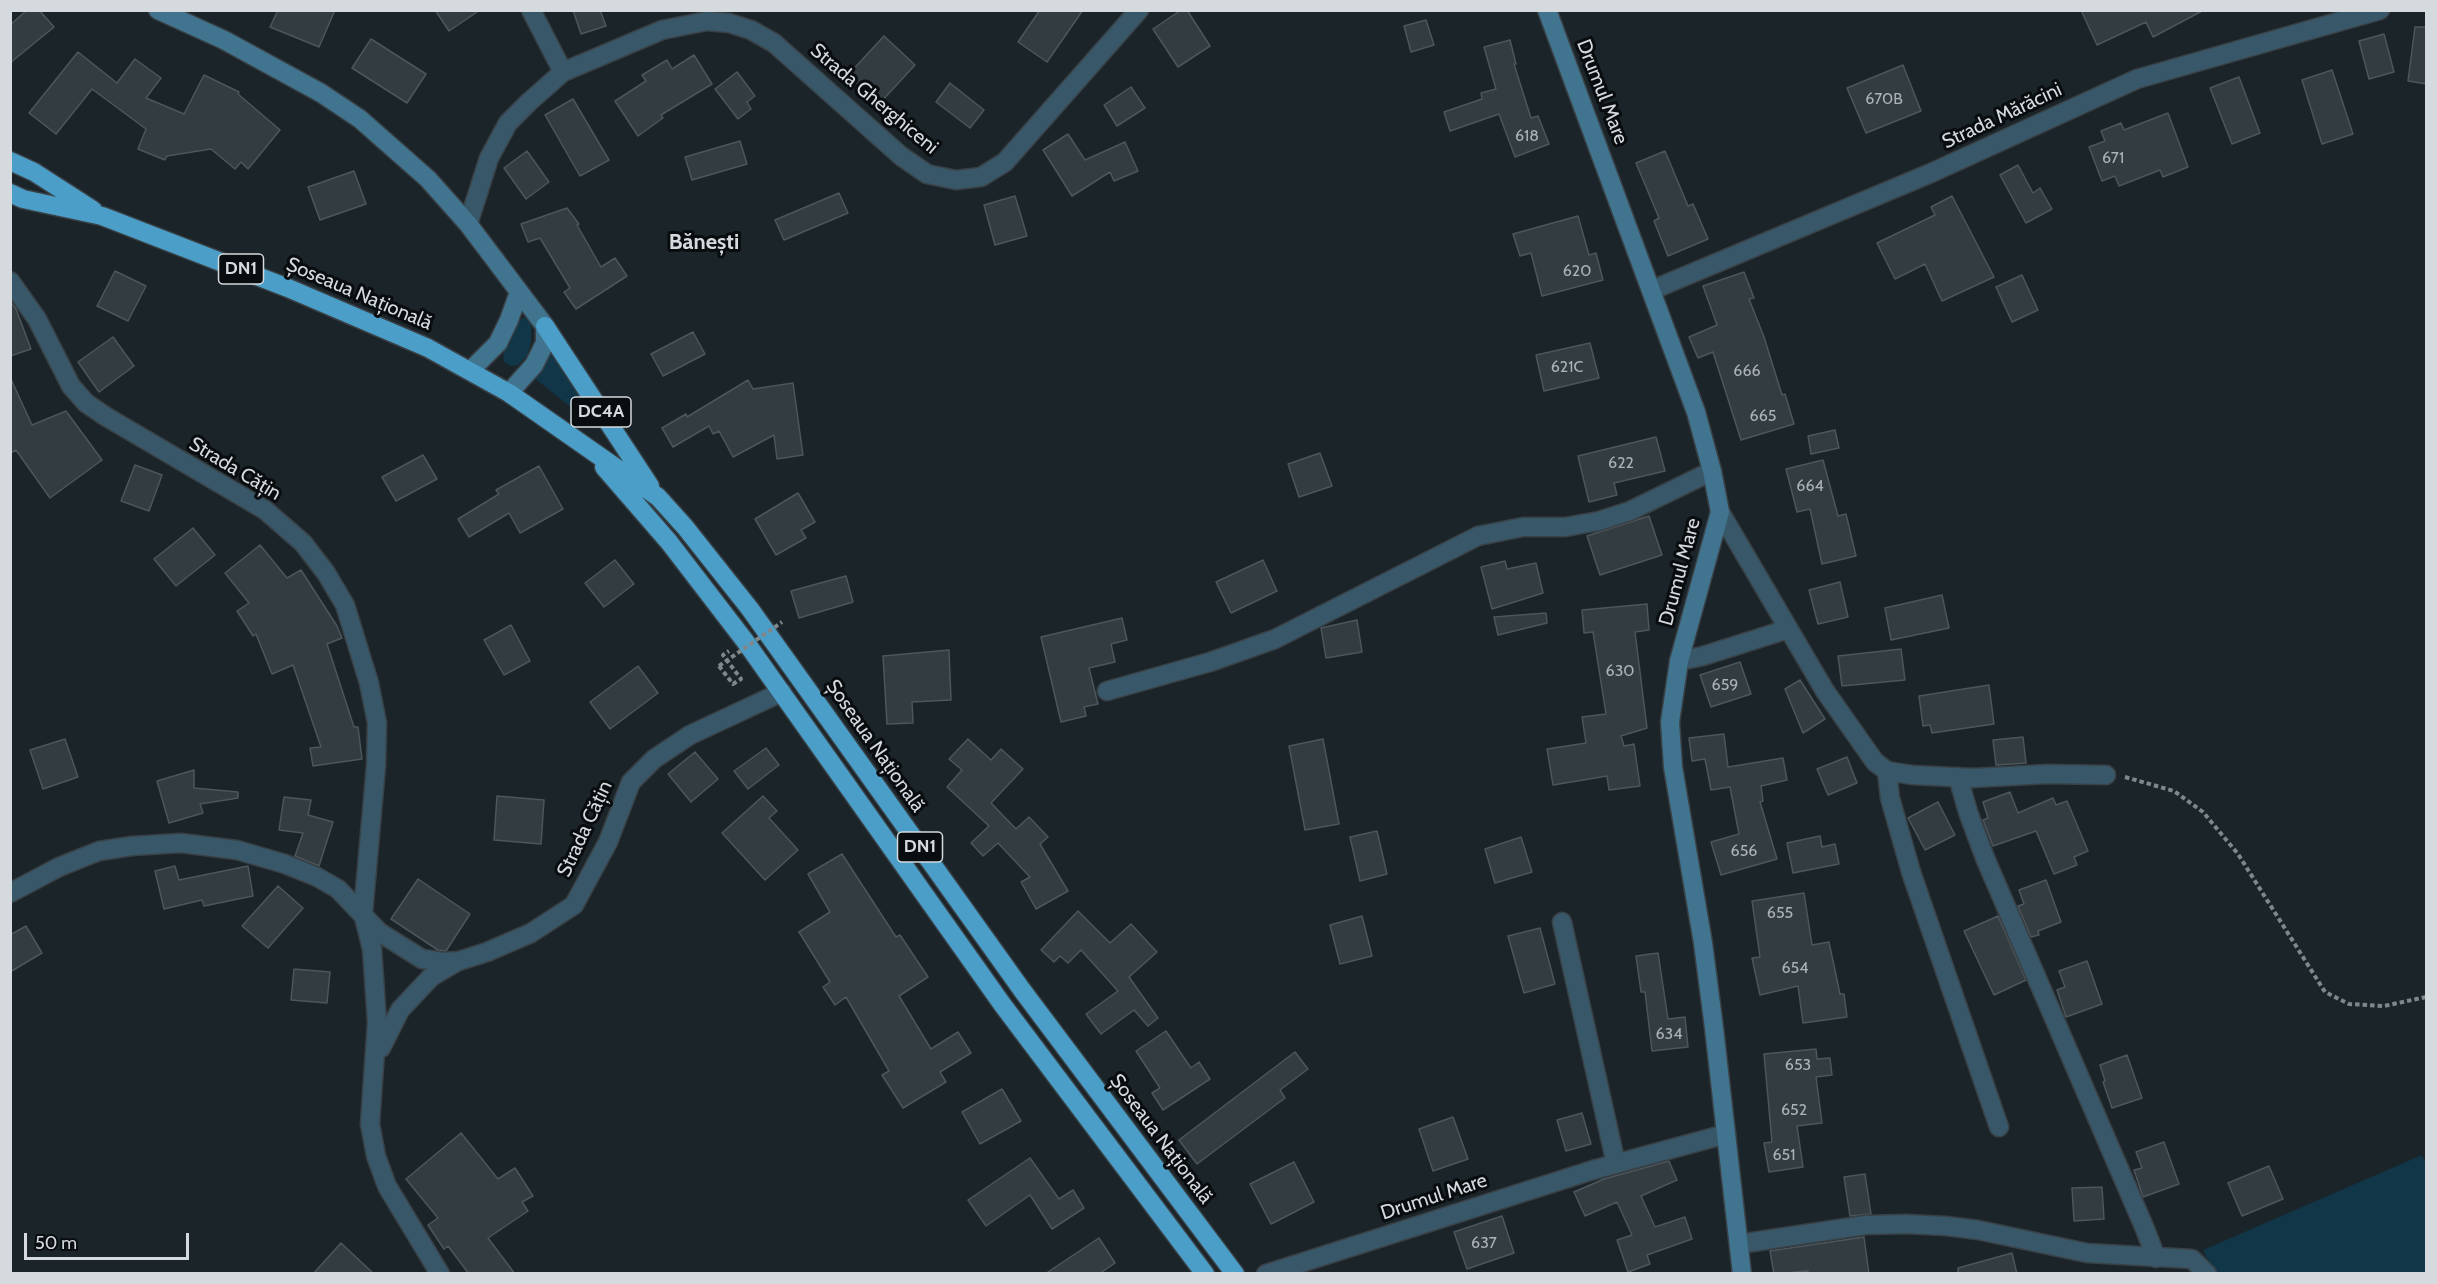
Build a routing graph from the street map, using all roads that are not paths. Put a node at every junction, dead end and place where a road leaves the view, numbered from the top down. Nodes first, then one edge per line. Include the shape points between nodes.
1 (158, 10) edge
2 (531, 10) edge
3 (1139, 10) edge
4 (1547, 10) edge
5 (2380, 10) edge
6 (563, 72) junction
7 (10, 161) edge
8 (10, 193) edge
9 (102, 216) junction
10 (468, 224) junction
11 (10, 281) edge
12 (1652, 290) junction
13 (519, 292) junction
14 (545, 326) junction
15 (471, 370) junction
16 (509, 393) junction
17 (583, 443) junction
18 (1712, 471) junction
19 (658, 497) junction
20 (1720, 512) junction
21 (1788, 629) junction
22 (1679, 661) junction
23 (1107, 691) dead end
24 (782, 692) junction
25 (1887, 771) junction
26 (2106, 775) road end
27 (1958, 777) junction
28 (10, 892) edge
29 (363, 913) junction
30 (1562, 922) dead end
31 (459, 961) junction
32 (376, 1058) junction
33 (2000, 1127) dead end
34 (1726, 1134) junction
35 (1616, 1164) junction
36 (1739, 1244) junction
37 (2156, 1258) junction
38 (440, 1274) edge
39 (1205, 1274) edge
40 (1234, 1274) edge
41 (1266, 1274) edge
42 (1742, 1274) edge
43 (2207, 1274) edge

1 - 10 street, DC4A via 224,40 360,119 428,179
2 - 6 street
3 - 6 street, Strada Gherghiceni via 1005,162 981,177 956,180 927,174 901,156 774,43 729,23 707,21 662,30
4 - 12 street, Drumul Mare
5 - 12 street, Strada Mărăcini via 2137,79 1921,177
6 - 10 street, Strada Gherghiceni via 508,123 489,158
7 - 9 highway, DN1
8 - 9 highway, DN1
9 - 15 highway, Șoseaua Națională / DN1 via 378,325
10 - 13 street, DC4A
11 - 29 street, Strada Cățin via 37,320 71,386 86,403 265,510 303,543 345,605 377,723
12 - 18 street, Drumul Mare via 1696,412
13 - 14 street, DC4A
13 - 15 street via 498,343
14 - 16 street via 544,343 534,365
14 - 19 highway, DC4A
15 - 16 highway, Șoseaua Națională / DN1
16 - 17 highway, Șoseaua Națională / DN1
17 - 19 highway, Șoseaua Națională / DN1
17 - 24 highway, Șoseaua Națională / DN1 via 692,571
18 - 20 street, Drumul Mare
18 - 23 street via 1630,511 1599,521 1565,527 1523,527 1478,536 1275,639
19 - 40 highway, Șoseaua Națională / DN1 via 750,609 1029,1000
20 - 21 street
20 - 22 street, Drumul Mare
21 - 22 street
21 - 25 street via 1826,692 1875,762
22 - 34 street, Drumul Mare via 1670,722 1673,767 1703,943
24 - 31 street, Strada Cățin via 690,735 654,759 632,782 608,842 574,905 531,933
24 - 39 highway, Șoseaua Națională / DN1 via 1002,1004
25 - 27 street
25 - 33 street via 1890,798 1911,872
26 - 27 street
27 - 37 street via 1985,858
28 - 29 street, Strada Cățin via 99,851 181,843 237,850 285,864 338,889
29 - 31 street, Strada Cățin via 379,932 422,959
29 - 32 street, Strada Cățin via 373,960
30 - 35 street
31 - 32 street, Strada Cățin via 431,977 400,1010
32 - 38 street, Strada Cățin via 370,1124 376,1156 387,1186
34 - 35 street, Drumul Mare
34 - 36 street, Drumul Mare
35 - 41 street, Drumul Mare
36 - 37 street via 1866,1225 1906,1224 1978,1230 2087,1253
36 - 42 street, Drumul Mare
37 - 43 street via 2192,1259

